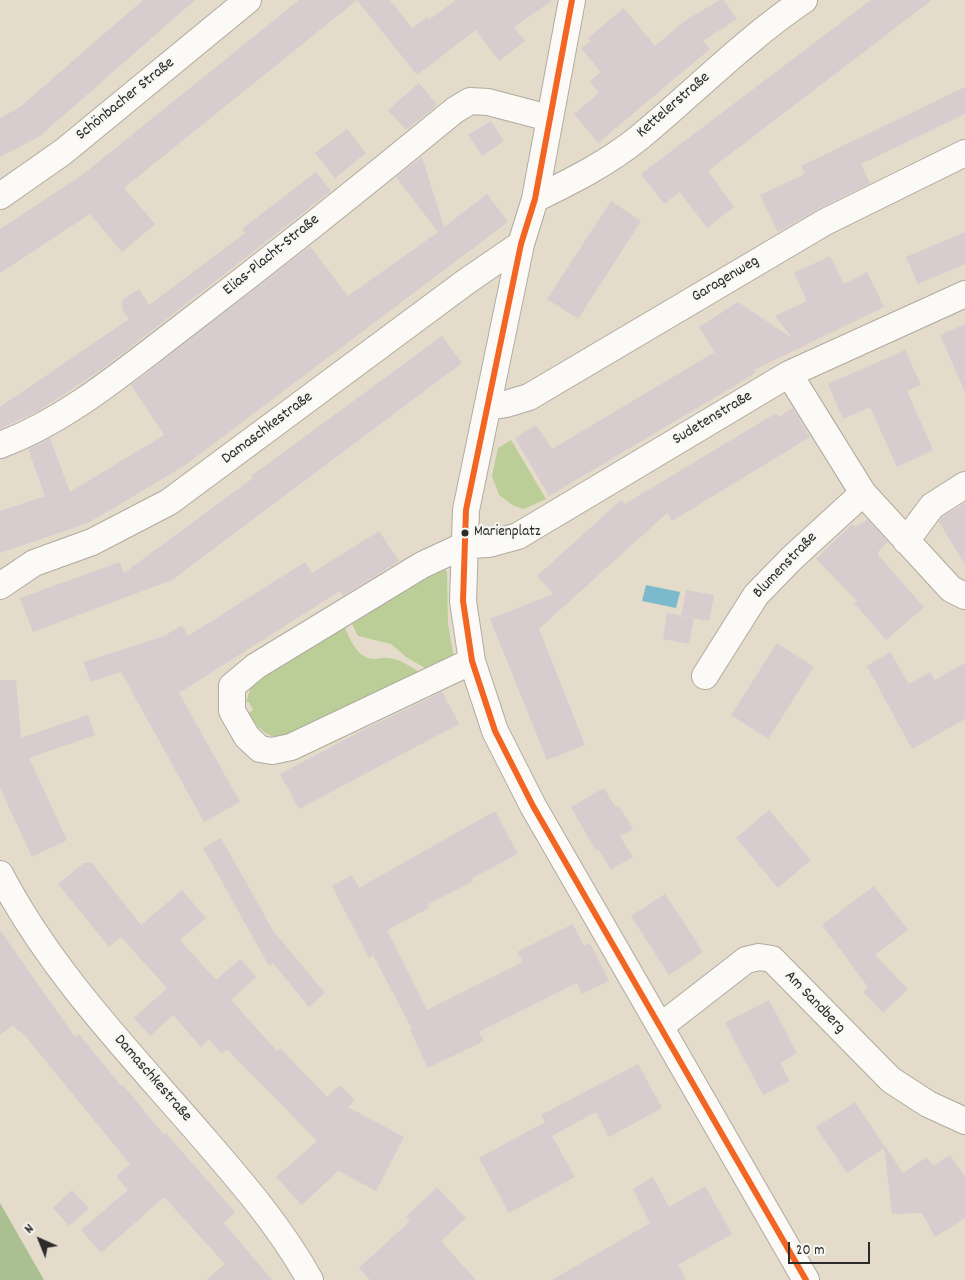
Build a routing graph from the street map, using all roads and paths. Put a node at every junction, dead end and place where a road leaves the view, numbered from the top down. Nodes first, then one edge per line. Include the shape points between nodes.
1 (248, 0) edge
2 (572, 0) edge
3 (804, 0) edge
4 (549, 118) junction
5 (965, 153) edge
6 (0, 196) edge
7 (535, 199) junction
8 (521, 244) junction
9 (965, 294) edge
10 (789, 374) junction
11 (488, 407) junction
12 (0, 445) edge
13 (965, 485) edge
14 (863, 493) junction
15 (906, 540) junction
16 (465, 545) junction
17 (0, 586) edge
18 (965, 596) edge
19 (472, 661) junction
20 (705, 676) dead end
21 (0, 874) edge
22 (661, 1026) junction
23 (965, 1121) edge
24 (310, 1280) edge
25 (806, 1280) edge

1 - 6 street, Schönbacher Straße via 82,136
2 - 4 street
3 - 7 street, Kettelerstraße via 708,75 639,137 593,170
4 - 7 street
4 - 12 street, Elias-Placht-Straße via 488,102 470,101 158,345 46,425
5 - 11 street, Garagenweg via 825,222 529,396
7 - 8 street
8 - 11 street
8 - 17 street, Damaschkestraße via 169,502 92,542 34,563
9 - 10 street, Sudetenstraße
10 - 14 street
10 - 16 street, Sudetenstraße via 518,536 488,544
11 - 16 street via 466,510
13 - 15 street via 932,506
14 - 15 street
14 - 20 street, Blumenstraße via 756,595
15 - 18 street via 951,589
16 - 19 street via 462,601
16 - 19 street via 422,565 256,666 232,686 232,711 248,737 260,748 272,751 292,747
19 - 22 street via 495,731 533,806
21 - 24 street, Damaschkestraße via 41,942 75,987 269,1214
22 - 23 street, Am Sandberg via 746,960 758,957 772,959 891,1080 928,1104
22 - 25 street

